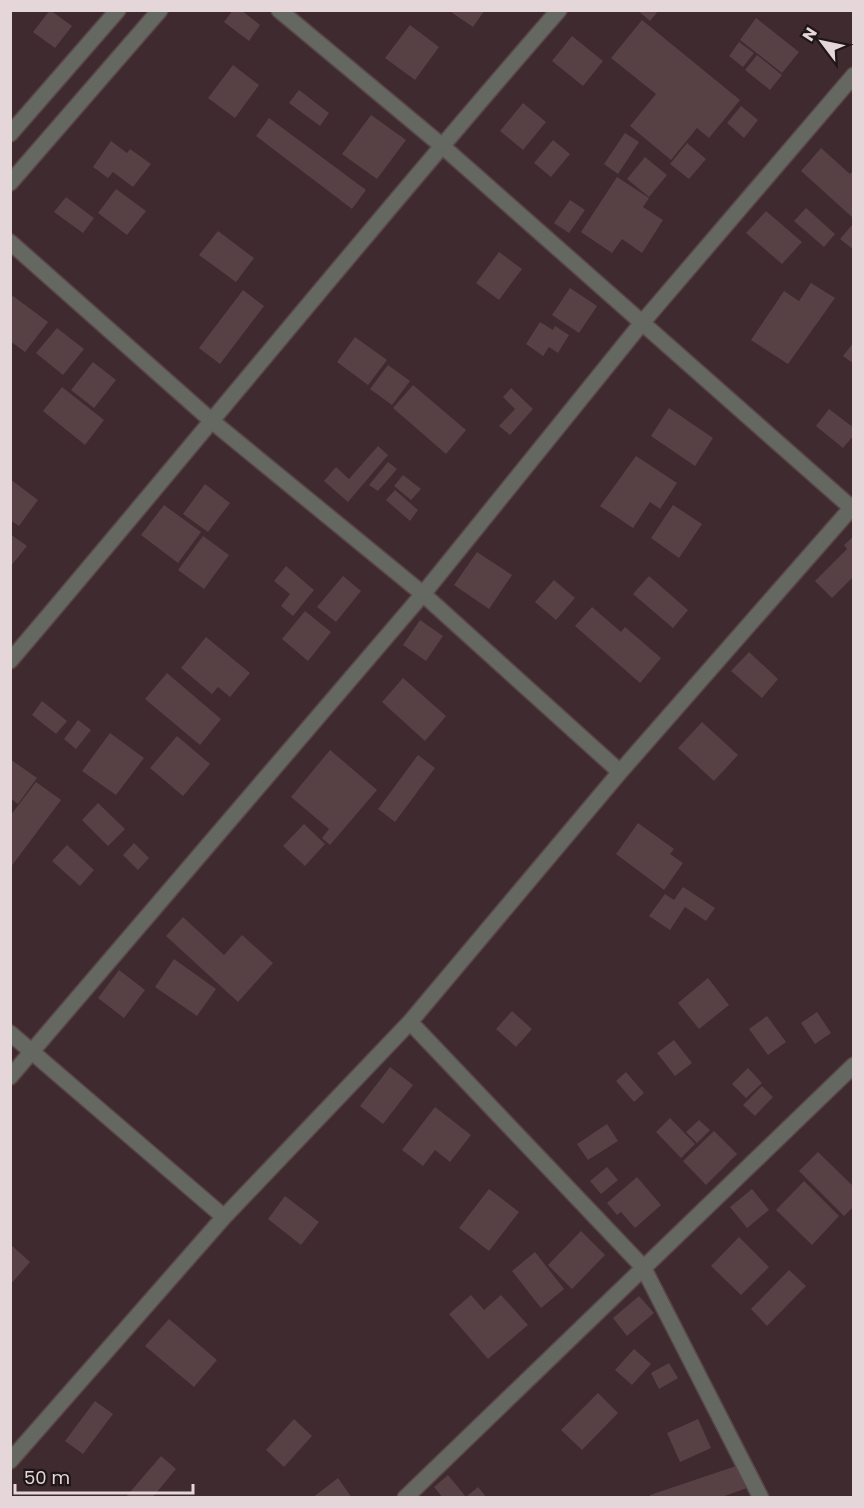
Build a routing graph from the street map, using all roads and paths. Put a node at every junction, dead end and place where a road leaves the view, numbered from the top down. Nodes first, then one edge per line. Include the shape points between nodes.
1 (118, 10) edge
2 (160, 10) edge
3 (279, 10) edge
4 (559, 10) edge
5 (854, 75) edge
6 (10, 134) edge
7 (441, 145) junction
8 (10, 183) edge
9 (10, 242) edge
10 (641, 324) junction
11 (213, 422) junction
12 (853, 508) edge
13 (423, 594) junction
14 (10, 662) edge
15 (620, 772) junction
16 (410, 1022) junction
17 (10, 1033) edge
18 (32, 1052) junction
19 (854, 1065) edge
20 (10, 1077) edge
21 (224, 1217) junction
22 (643, 1267) junction
23 (10, 1461) edge
24 (405, 1497) edge
25 (761, 1497) edge

1 - 6 street
2 - 8 street
3 - 7 street
4 - 7 street
5 - 10 street
7 - 10 street
7 - 11 street
9 - 11 street
10 - 12 street
10 - 13 street
11 - 13 street
11 - 14 street
12 - 15 street
13 - 15 street
13 - 18 street
15 - 16 street
16 - 21 street
16 - 22 street
17 - 18 street
18 - 20 street
18 - 21 street
19 - 22 street
21 - 23 street
22 - 24 street
22 - 25 street

